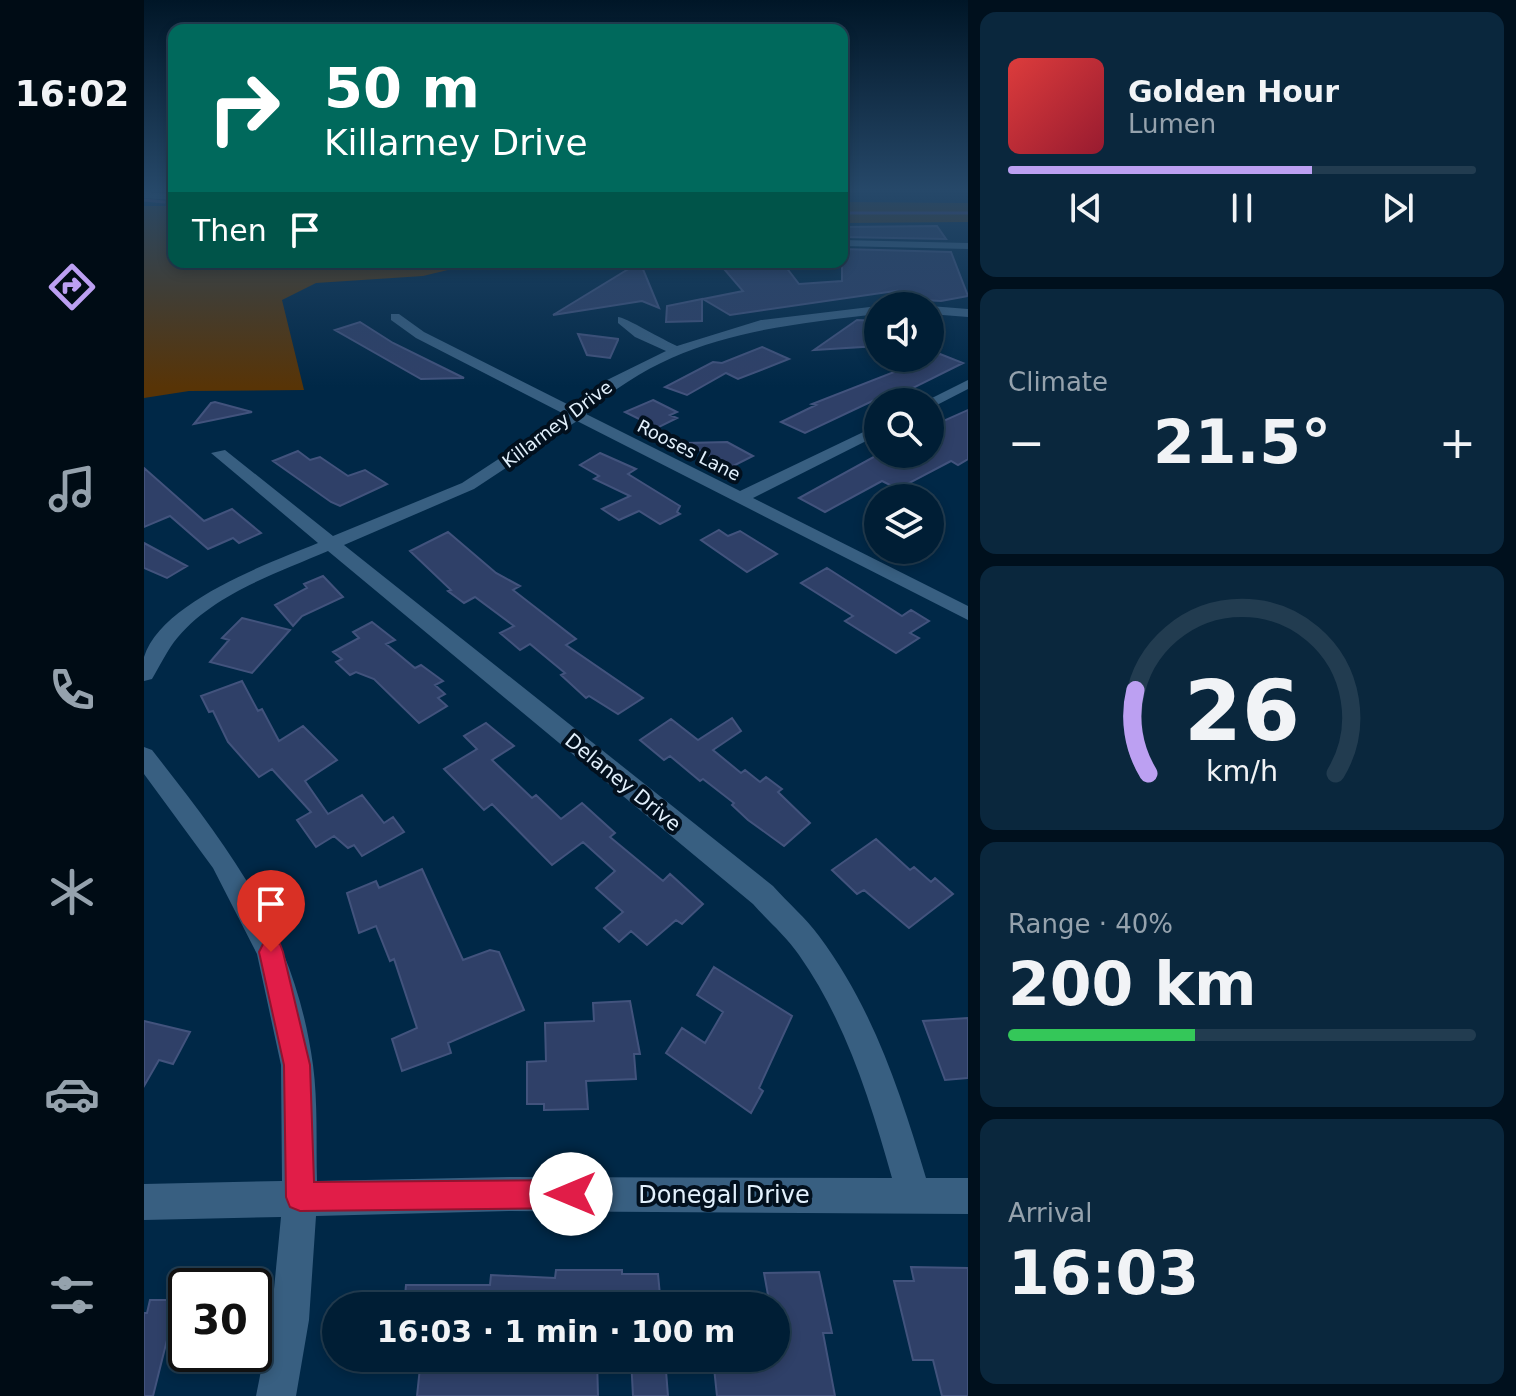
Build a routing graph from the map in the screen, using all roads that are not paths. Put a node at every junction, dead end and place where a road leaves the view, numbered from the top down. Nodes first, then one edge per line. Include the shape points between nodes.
1 (944, 311) edge
2 (864, 312) edge
3 (968, 313) edge
4 (395, 317) dead end
5 (622, 320) dead end
6 (675, 350) junction
7 (968, 384) edge
8 (944, 396) edge
9 (576, 415) junction
10 (864, 436) edge
11 (219, 453) dead end
12 (740, 498) junction
13 (332, 544) junction
14 (968, 614) edge
15 (144, 674) edge
16 (144, 756) edge
17 (914, 1195) junction
18 (968, 1196) edge
19 (300, 1197) junction
20 (144, 1202) edge
21 (276, 1396) edge

1 - 3 street
2 - 6 street, Killarney Drive via 761,324
4 - 9 street, Rooses Lane
5 - 6 street
6 - 9 street, Killarney Drive via 612,383
7 - 8 street
9 - 12 street, Rooses Lane
9 - 13 street, Killarney Drive via 468,486
10 - 12 street
11 - 13 street, Delaney Drive
12 - 14 street, Rooses Lane
13 - 15 street, Killarney Drive via 244,580 191,613 167,637
13 - 17 street, Delaney Drive via 763,895 804,939 836,984 869,1048
16 - 19 street via 222,860 271,952 297,1065
17 - 18 street, Donegal Drive
17 - 19 street, Donegal Drive
19 - 20 street, Donegal Drive
19 - 21 street via 290,1320

